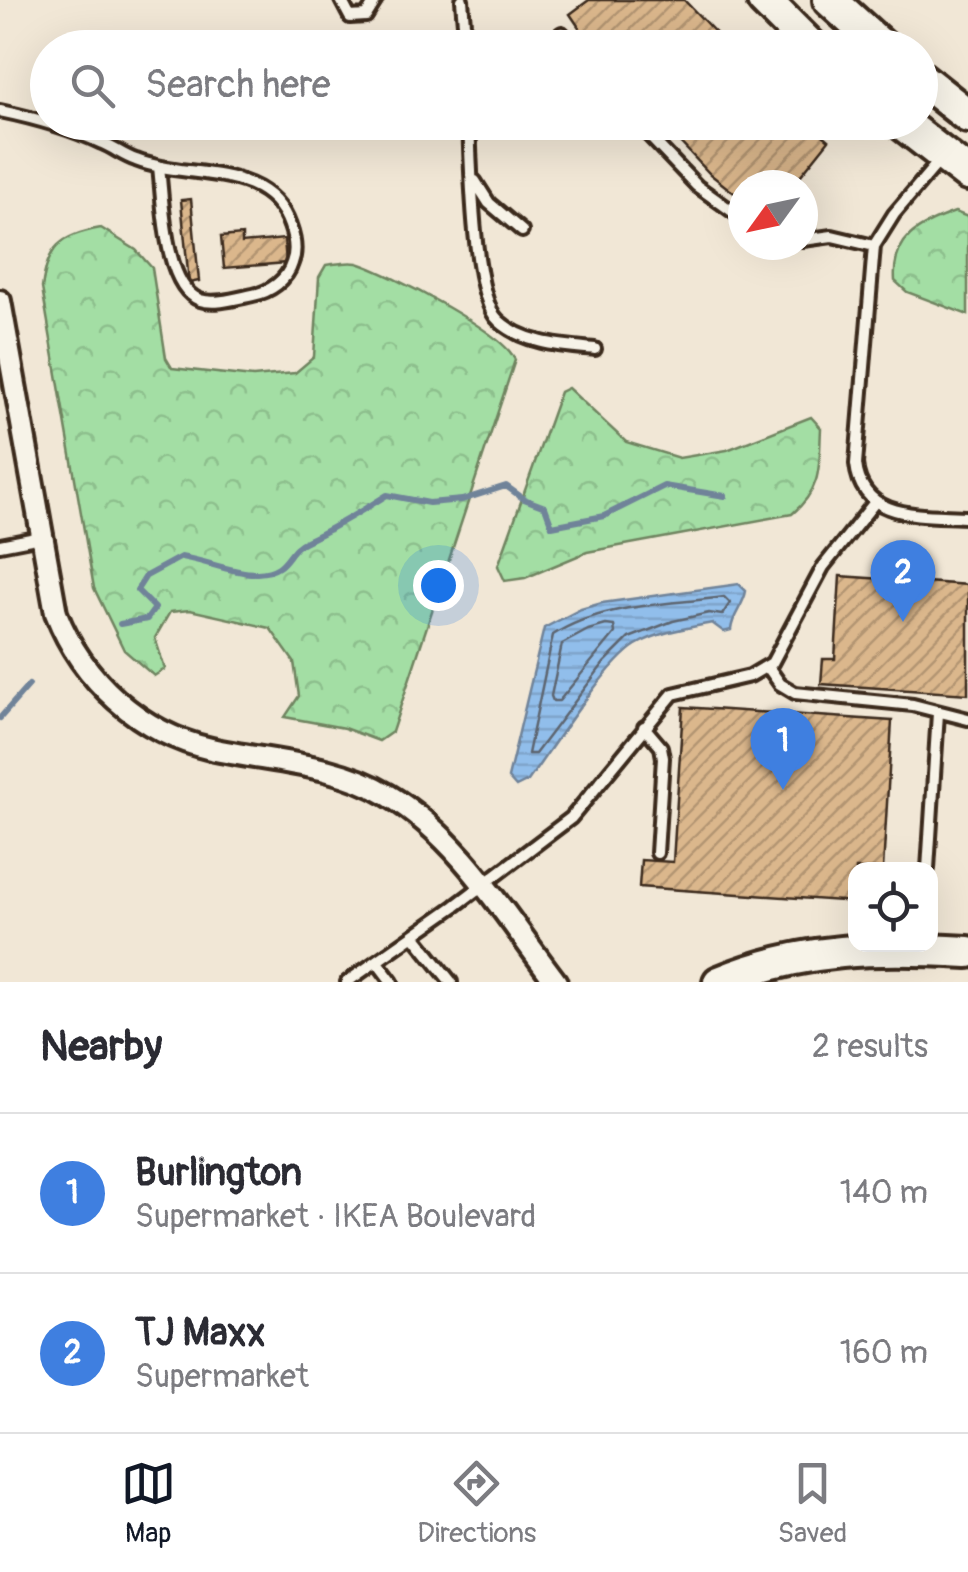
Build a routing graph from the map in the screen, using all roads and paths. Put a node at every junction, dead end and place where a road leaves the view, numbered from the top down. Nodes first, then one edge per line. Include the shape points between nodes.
1 (341, 0) edge
2 (376, 0) edge
3 (462, 0) edge
4 (764, 0) edge
5 (830, 0) edge
6 (464, 30) edge
7 (794, 30) edge
8 (864, 30) edge
9 (938, 92) edge
10 (0, 110) edge
11 (968, 116) edge
12 (30, 118) edge
13 (91, 140) edge
14 (471, 140) edge
15 (653, 140) edge
16 (924, 140) edge
17 (956, 165) edge
18 (159, 166) junction
19 (472, 176) junction
20 (728, 208) edge
21 (522, 230) dead end
22 (818, 238) edge
23 (874, 246) junction
24 (0, 301) edge
25 (595, 348) dead end
26 (874, 502) junction
27 (968, 517) edge
28 (42, 538) junction
29 (0, 545) edge
30 (768, 666) junction
31 (938, 712) junction
32 (968, 720) edge
33 (644, 727) junction
34 (657, 853) dead end
35 (929, 862) edge
36 (482, 886) junction
37 (414, 936) junction
38 (938, 949) edge
39 (848, 951) edge
40 (968, 952) edge
41 (377, 962) junction
42 (347, 982) edge
43 (392, 982) edge
44 (450, 982) edge
45 (556, 982) edge
46 (719, 982) edge

1 - 2 lane via 356,19
3 - 6 lane
4 - 7 main road
5 - 8 main road
9 - 11 main road
10 - 12 lane
13 - 18 lane
14 - 19 lane
15 - 20 lane
16 - 17 main road
17 - 23 lane via 894,214
18 - 18 lane via 176,276 190,295 208,302 259,294 277,284 293,261 294,243 287,218 266,192 229,176
19 - 21 lane via 489,203
19 - 25 lane via 483,289 493,315 521,335
22 - 23 lane
23 - 26 lane via 856,464
24 - 28 street
26 - 27 lane via 894,512
26 - 30 lane via 823,567
28 - 29 lane
28 - 36 street via 67,639 123,706 192,743 310,766 372,786 424,820
30 - 31 lane via 795,693
30 - 33 lane via 680,691
31 - 32 lane
31 - 35 lane
33 - 34 lane via 663,758
33 - 36 lane via 571,818
36 - 37 lane
36 - 45 street
37 - 41 lane
37 - 44 lane
38 - 40 street
39 - 46 street via 779,961
41 - 42 lane
41 - 43 lane

